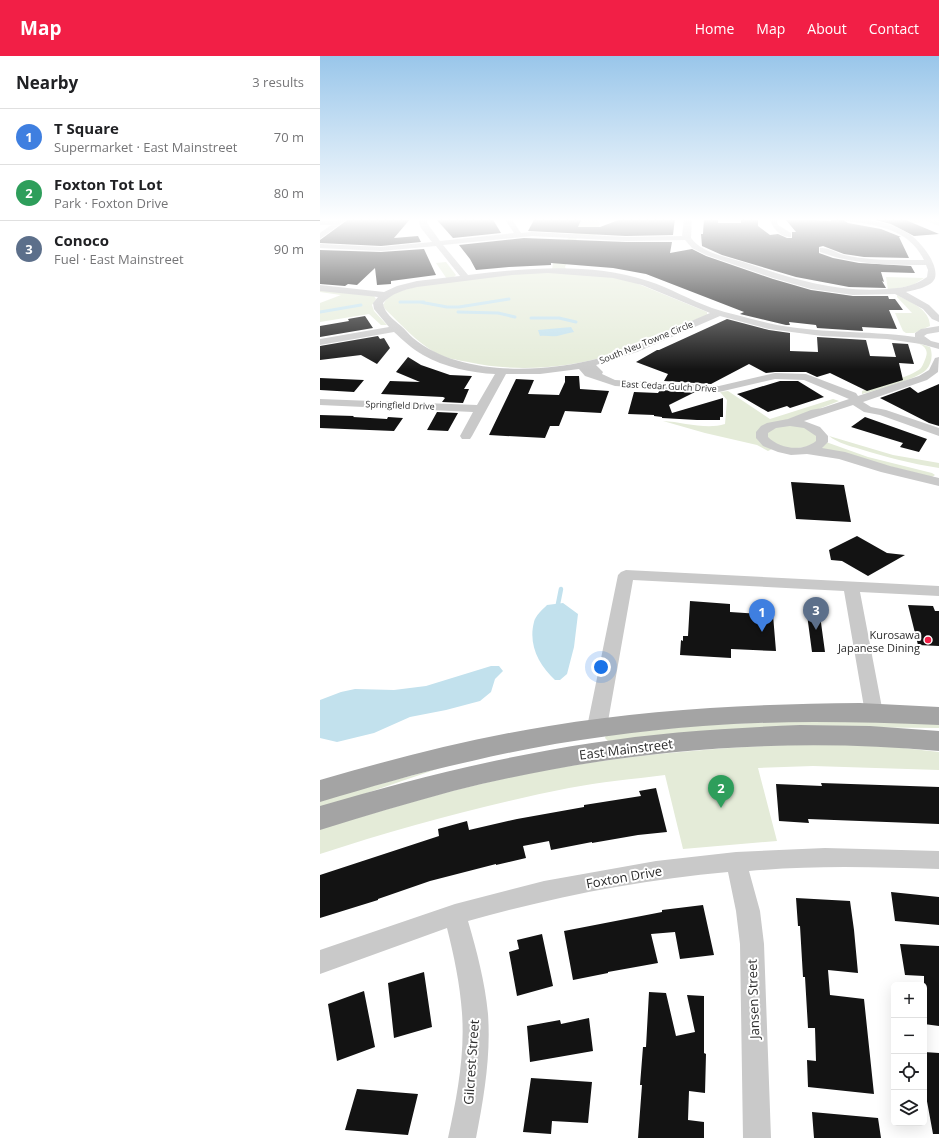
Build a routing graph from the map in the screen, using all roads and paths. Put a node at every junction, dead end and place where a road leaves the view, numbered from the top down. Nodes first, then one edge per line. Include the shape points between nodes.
1 (458, 268) edge
2 (755, 268) edge
3 (931, 268) edge
4 (466, 278) junction
5 (320, 288) edge
6 (897, 291) junction
7 (385, 295) junction
8 (935, 311) edge
9 (718, 313) junction
10 (398, 328) junction
11 (936, 329) edge
12 (928, 341) edge
13 (320, 342) edge
14 (585, 365) junction
15 (938, 365) edge
16 (502, 370) junction
17 (856, 400) junction
18 (320, 402) edge
19 (481, 409) junction
20 (824, 411) junction
21 (790, 422) junction
22 (939, 432) edge
23 (819, 433) junction
24 (466, 436) dead end
25 (807, 450) junction
26 (939, 473) edge
27 (939, 482) edge
28 (851, 586) junction
29 (939, 591) edge
30 (874, 713) junction
31 (939, 716) edge
32 (597, 727) junction
33 (939, 741) edge
34 (429, 786) junction
35 (320, 791) edge
36 (320, 818) edge
37 (939, 860) edge
38 (736, 861) junction
39 (455, 916) junction
40 (320, 962) edge
41 (462, 1138) edge
42 (757, 1138) edge

1 - 4 street
2 - 6 street via 806,286 852,293
3 - 6 street via 933,271 929,280 916,287
4 - 7 street via 410,286
4 - 9 street via 539,270 609,274 656,286 690,303
5 - 7 street
6 - 8 street
7 - 10 street, South Neu Towne Circle via 378,303 378,308
8 - 11 street via 932,320
9 - 12 street via 794,330
9 - 14 street, South Neu Towne Circle via 616,356
10 - 13 street
10 - 16 street, South Neu Towne Circle via 418,348 439,358 468,366
11 - 12 street
12 - 15 street via 936,349
14 - 16 street, South Neu Towne Circle via 545,370
14 - 17 street, East Cedar Gulch Drive via 584,369 589,374 619,384 714,389 732,387 771,376 792,375 816,380 835,389 835,393
15 - 17 street via 923,378
16 - 19 street
17 - 20 street
17 - 22 street via 868,410 882,412
18 - 19 street, Springfield Drive
19 - 24 street
20 - 21 street
20 - 23 street via 816,424
21 - 23 street via 804,424
21 - 25 street via 767,426 762,432 762,438 778,448 792,451
23 - 25 street via 822,442 820,445
23 - 26 street via 836,445 849,450
25 - 27 street via 841,455 886,470
28 - 29 street
28 - 30 street
28 - 32 street via 626,575
30 - 31 main road
30 - 32 main road via 814,711 734,714
32 - 34 main road via 590,740 447,770
32 - 35 main road via 527,738 464,752
33 - 34 main road, East Mainstreet via 870,736 808,736 665,744 556,759
34 - 36 main road, East Mainstreet
37 - 38 street, Foxton Drive via 844,857
38 - 39 street, Foxton Drive via 589,882 509,900
38 - 42 street, Jansen Street via 748,911 752,944
39 - 40 street, Foxton Drive
39 - 41 street, Gilcrest Street via 470,972 476,1021 471,1094

